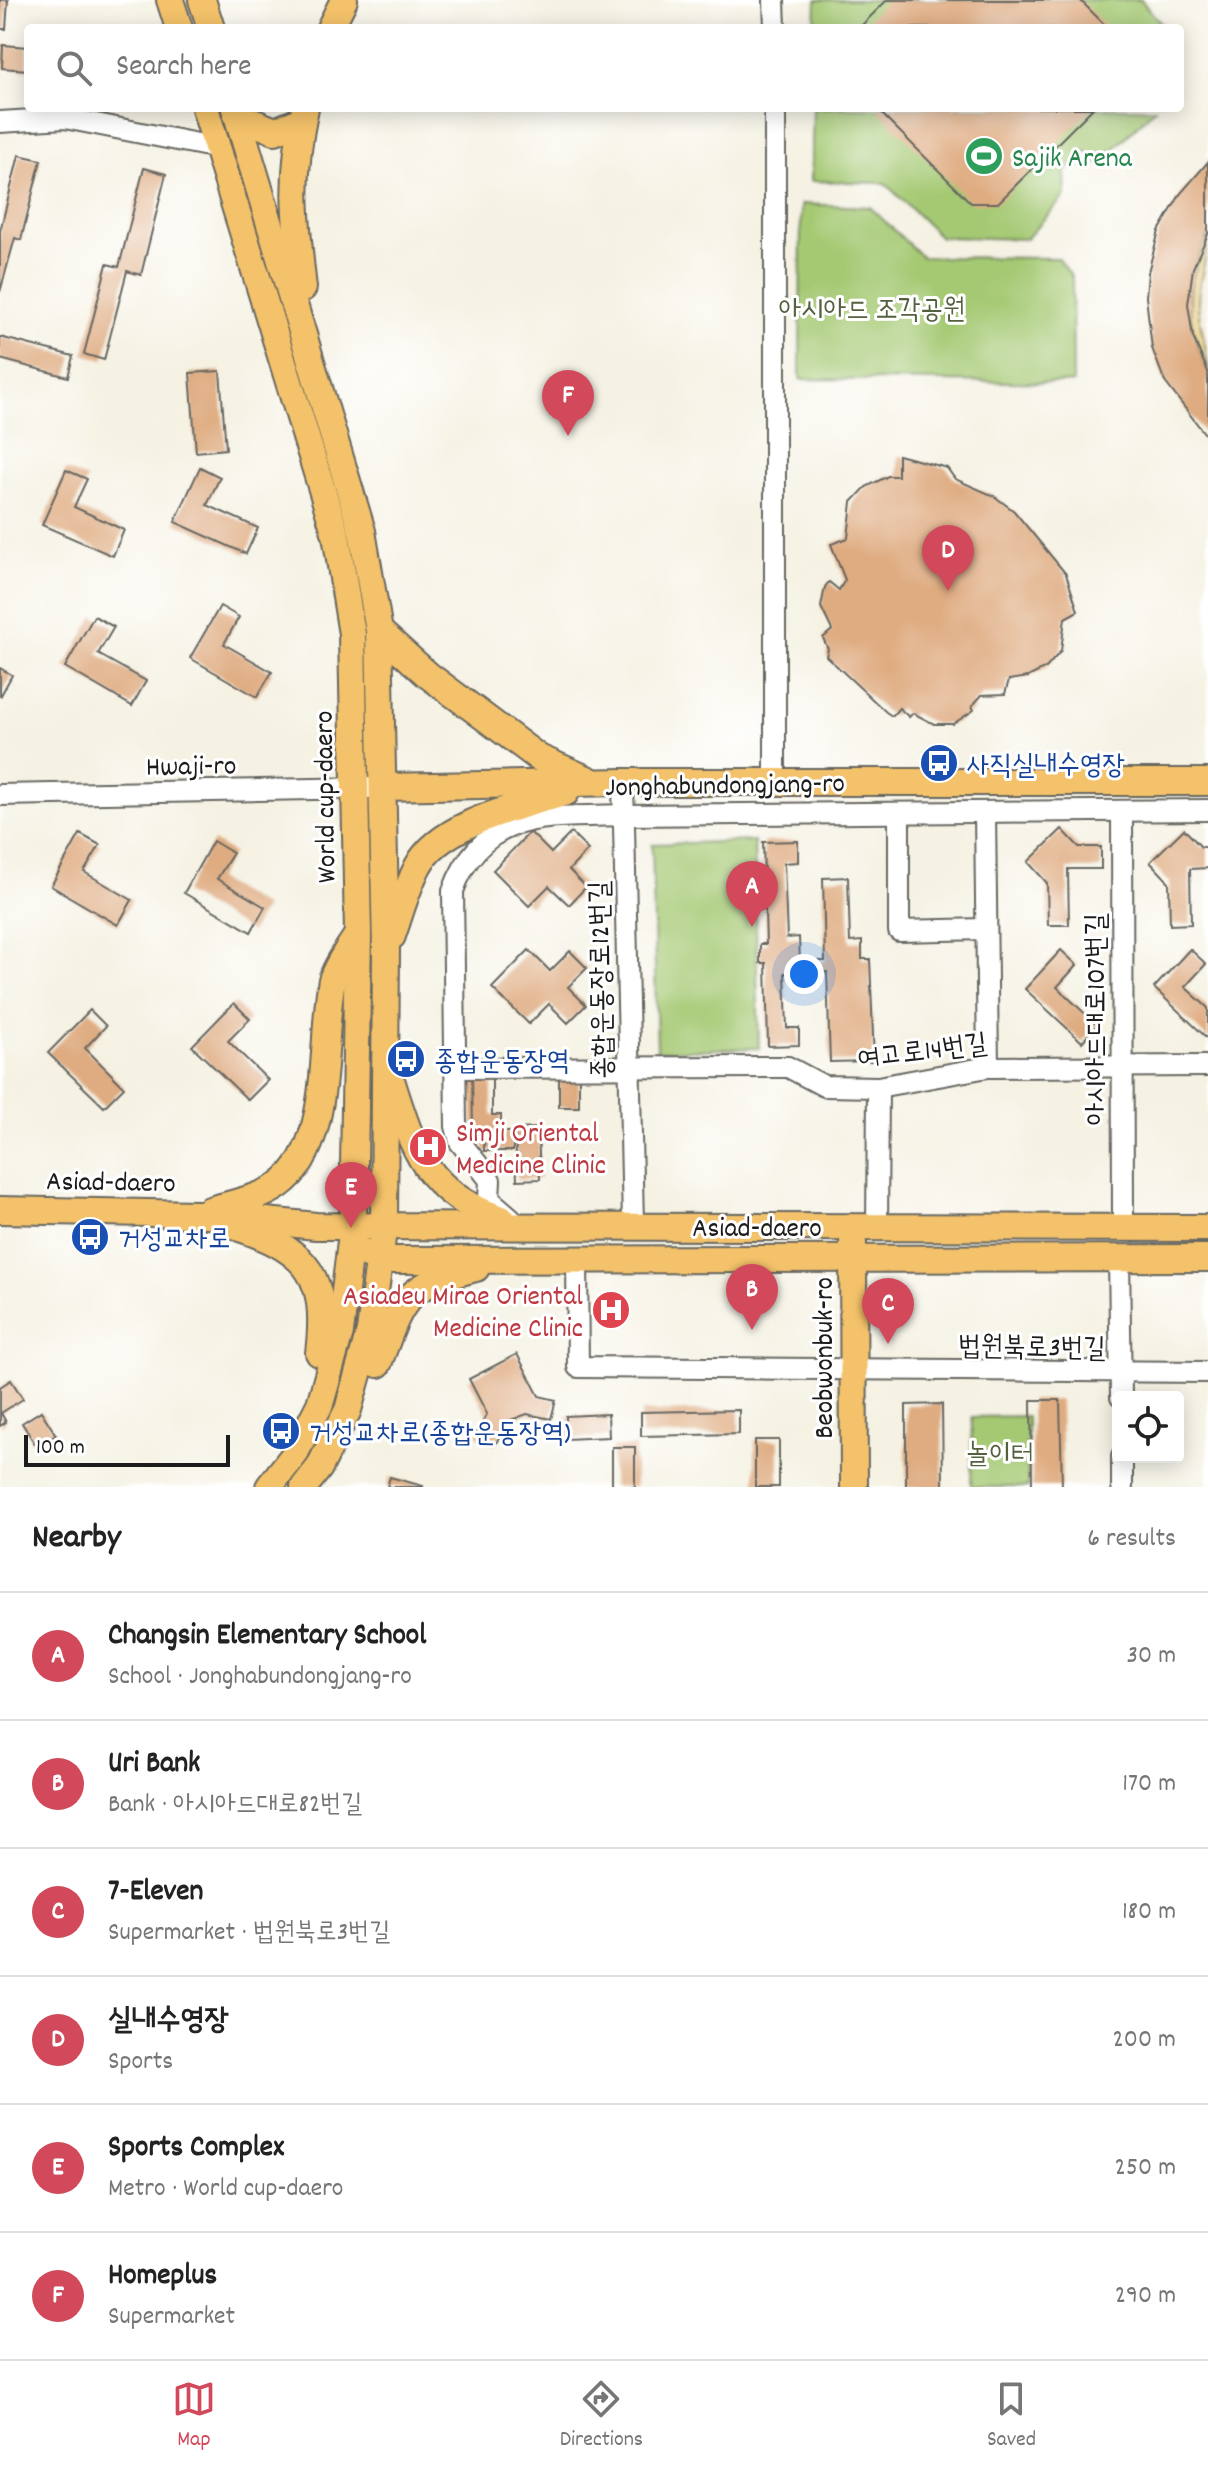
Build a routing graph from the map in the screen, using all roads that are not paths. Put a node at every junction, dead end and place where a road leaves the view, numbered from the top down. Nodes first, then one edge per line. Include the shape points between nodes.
1 (170, 0) edge
2 (202, 0) edge
3 (344, 0) edge
4 (774, 0) edge
5 (178, 24) edge
6 (210, 24) edge
7 (332, 24) edge
8 (775, 24) edge
9 (206, 112) edge
10 (236, 112) edge
11 (775, 112) edge
12 (304, 114) edge
13 (0, 122) edge
14 (218, 148) junction
15 (309, 355) junction
16 (379, 631) junction
17 (623, 782) junction
18 (775, 782) junction
19 (1207, 782) edge
20 (596, 783) junction
21 (383, 787) junction
22 (355, 789) junction
23 (0, 795) edge
24 (1208, 810) edge
25 (1122, 811) junction
26 (985, 812) junction
27 (899, 813) junction
28 (624, 815) junction
29 (986, 929) junction
30 (358, 934) junction
31 (386, 951) junction
32 (384, 1059) junction
33 (629, 1065) junction
34 (1122, 1066) junction
35 (1208, 1066) edge
36 (988, 1067) junction
37 (456, 1068) junction
38 (878, 1087) junction
39 (0, 1210) edge
40 (198, 1214) junction
41 (384, 1223) junction
42 (517, 1224) junction
43 (633, 1224) junction
44 (1123, 1228) junction
45 (1208, 1228) edge
46 (865, 1229) junction
47 (352, 1234) junction
48 (854, 1257) junction
49 (1119, 1258) junction
50 (1208, 1258) edge
51 (515, 1259) junction
52 (577, 1259) junction
53 (377, 1260) junction
54 (855, 1371) junction
55 (1208, 1372) edge
56 (1121, 1374) junction
57 (1121, 1391) edge
58 (320, 1404) junction
59 (348, 1410) junction
60 (1122, 1463) edge
61 (269, 1487) edge
62 (304, 1487) edge
63 (854, 1487) edge
64 (1122, 1487) edge

1 - 5 main road
2 - 6 main road
3 - 7 main road
4 - 8 street
9 - 14 main road, World cup-daero
10 - 12 main road via 275,131
10 - 15 main road
11 - 18 street
12 - 15 main road via 294,170 294,224
13 - 14 street via 65,118
14 - 22 main road, World cup-daero via 336,535 352,634
15 - 16 main road via 362,531
16 - 20 main road via 539,758
16 - 21 main road
17 - 18 main road, Jonghabundongjang-ro
17 - 20 main road, Jonghabundongjang-ro
17 - 28 street, 종합운동장로12번길
18 - 19 main road, Jonghabundongjang-ro
20 - 21 main road, Jonghabundongjang-ro
20 - 31 main road via 489,816 436,844 419,864
21 - 22 street, Hwaji-ro
21 - 31 main road
22 - 23 street, Hwaji-ro
22 - 30 main road, World cup-daero
24 - 25 street, Jonghabundongjang-ro
25 - 26 street, Jonghabundongjang-ro
25 - 34 street, 아시아드대로107번길
26 - 27 street, Jonghabundongjang-ro
26 - 29 street
27 - 28 street, Jonghabundongjang-ro
27 - 29 street via 899,931
28 - 33 street, 종합운동장로12번길
28 - 37 street, Jonghabundongjang-ro via 530,819 495,832 471,857 453,891
29 - 36 street
30 - 40 main road via 333,978 324,1066 302,1158 289,1177 269,1191
30 - 47 main road, World cup-daero
31 - 32 main road
32 - 41 main road
32 - 42 main road via 420,1161 474,1208
33 - 37 street, 여고로14번길
33 - 38 street, 여고로14번길 via 788,1067 824,1086
33 - 43 street, 종합운동장로12번길
34 - 35 street, 여고로14번길
34 - 36 street, 여고로14번길
34 - 44 street, 아시아드대로107번길
36 - 38 street, 여고로14번길
37 - 42 street, Jonghabundongjang-ro via 460,1142 490,1180 489,1199
38 - 46 street
39 - 40 main road, Asiad-daero
40 - 47 main road, Asiad-daero
40 - 58 main road via 281,1243 304,1264 314,1280 323,1322
41 - 42 main road, Asiad-daero
41 - 47 main road, Asiad-daero
41 - 53 main road
42 - 43 main road, Asiad-daero
43 - 46 main road, Asiad-daero
44 - 45 main road, Asiad-daero
44 - 46 main road, Asiad-daero
46 - 48 main road, Beobwonbuk-ro
47 - 53 main road, Asiad-daero
47 - 58 main road, World cup-daero via 340,1333
48 - 49 main road, Asiad-daero
48 - 52 main road, Asiad-daero
48 - 54 main road, Beobwonbuk-ro
49 - 50 main road, Asiad-daero
49 - 56 street
51 - 52 main road, Asiad-daero
51 - 53 main road, Asiad-daero
51 - 59 main road via 443,1277 406,1300 387,1333 371,1384
52 - 54 street, 법원북로3번길 via 578,1367
53 - 59 main road via 370,1331
54 - 56 street, 법원북로3번길
54 - 63 main road, Beobwonbuk-ro
55 - 56 street, 법원북로3번길
56 - 57 street
58 - 61 main road, World cup-daero via 294,1455
59 - 62 main road
60 - 64 street

